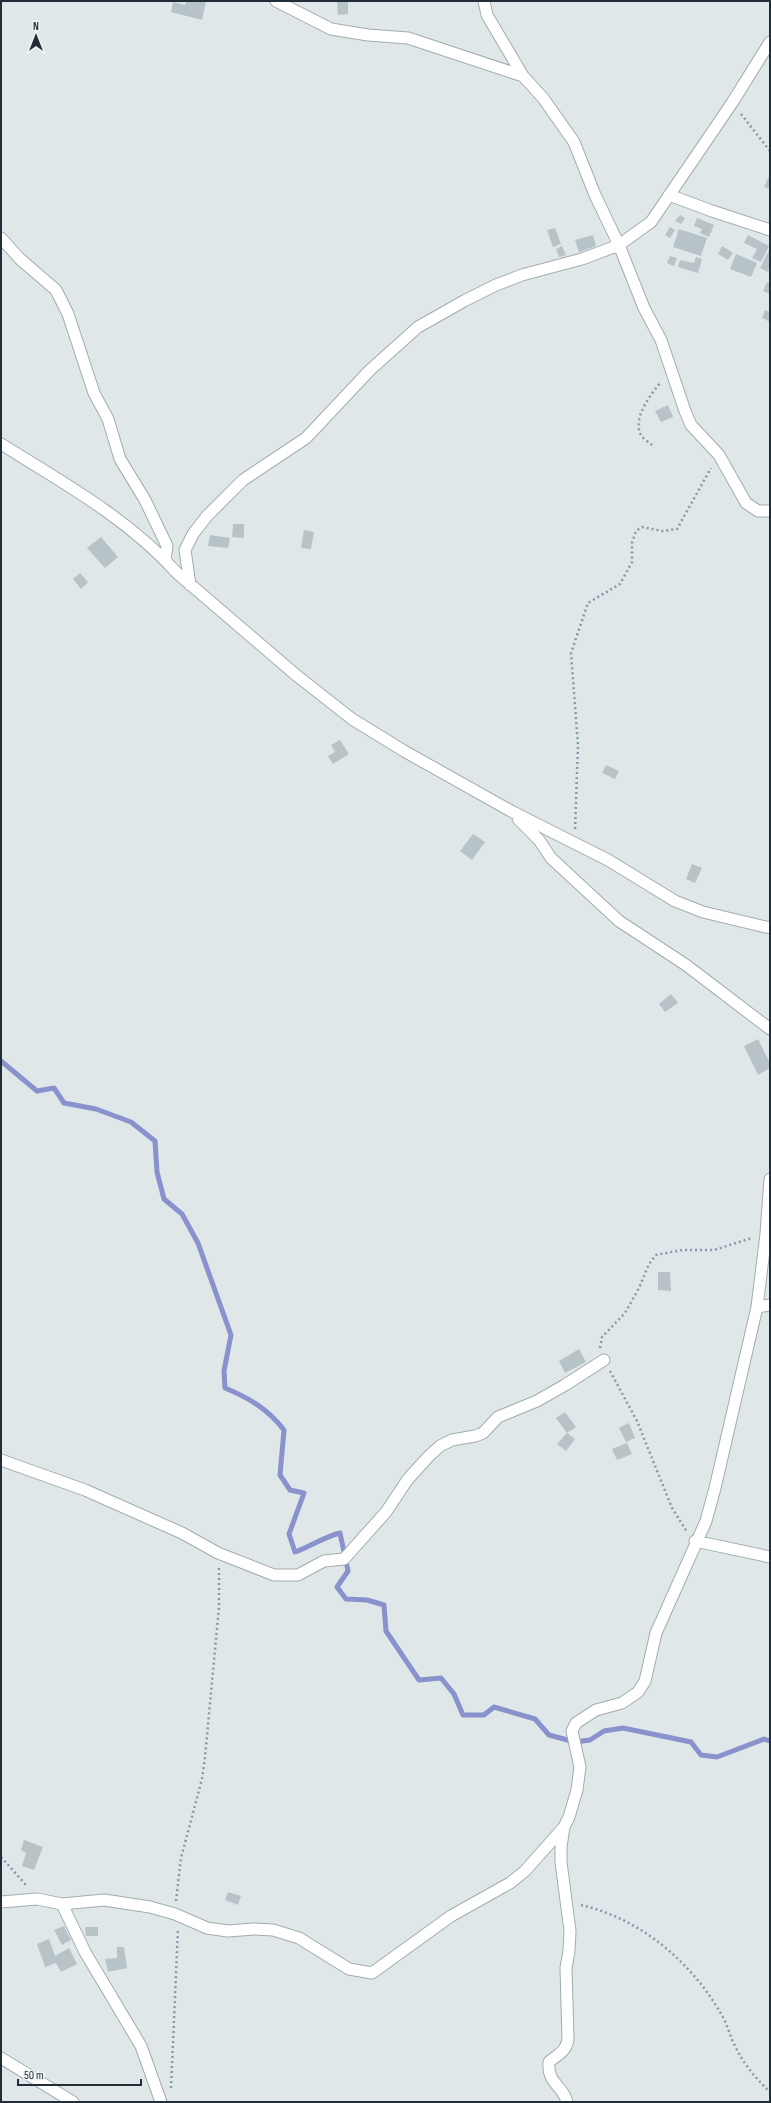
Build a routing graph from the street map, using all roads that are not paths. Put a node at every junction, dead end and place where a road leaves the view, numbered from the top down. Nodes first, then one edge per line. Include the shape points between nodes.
1 (276, 1) edge
2 (484, 1) edge
3 (770, 42) edge
4 (523, 76) junction
5 (670, 195) junction
6 (770, 230) edge
7 (1, 238) edge
8 (620, 245) junction
9 (1, 444) edge
10 (770, 511) edge
11 (165, 560) junction
12 (190, 585) junction
13 (511, 812) junction
14 (770, 928) edge
15 (770, 1029) edge
16 (770, 1179) edge
17 (770, 1305) edge
18 (757, 1307) junction
19 (604, 1360) road end
20 (1, 1460) edge
21 (695, 1541) junction
22 (770, 1557) edge
23 (564, 1827) junction
24 (1, 1902) edge
25 (62, 1904) junction
26 (1, 2058) edge
27 (73, 2102) edge
28 (161, 2102) edge
29 (568, 2102) edge

1 - 4 street via 331,29 408,38
2 - 4 street via 487,15
3 - 5 street
4 - 8 street via 543,98 574,142 595,195
5 - 6 street
5 - 8 street via 650,222
7 - 11 street via 20,259 56,290 68,314 94,393 108,419 120,459 146,500 167,546
8 - 10 street via 644,308 661,340 691,425 719,456 746,503 758,511
8 - 12 street via 496,284 418,328 370,370 306,438 243,480 207,516 192,534 185,550
9 - 11 street via 126,526
11 - 12 street
12 - 13 street via 296,675 352,718
13 - 14 street via 608,860 675,901 703,912
13 - 15 street via 540,840 551,858 619,921 686,965
16 - 18 street
17 - 18 street
18 - 21 street via 715,1488 706,1521
19 - 20 street via 565,1386 498,1417 483,1433 452,1440 440,1446 419,1465 386,1512 344,1559 324,1561 298,1575 274,1575 218,1553 182,1533 104,1498
21 - 22 street
21 - 23 street via 656,1632 645,1681 638,1692 622,1703 596,1710 576,1723 572,1731 580,1767 577,1790 570,1816
23 - 25 street via 525,1871 510,1883 451,1916 372,1973 349,1969 299,1938 273,1930 228,1931 207,1928 150,1907 104,1900
23 - 29 street via 561,1862 570,1932 566,1968 568,2040 562,2054 549,2062 548,2069 551,2080 566,2096
24 - 25 street via 37,1899
25 - 28 street via 85,1952 141,2046
26 - 27 street

